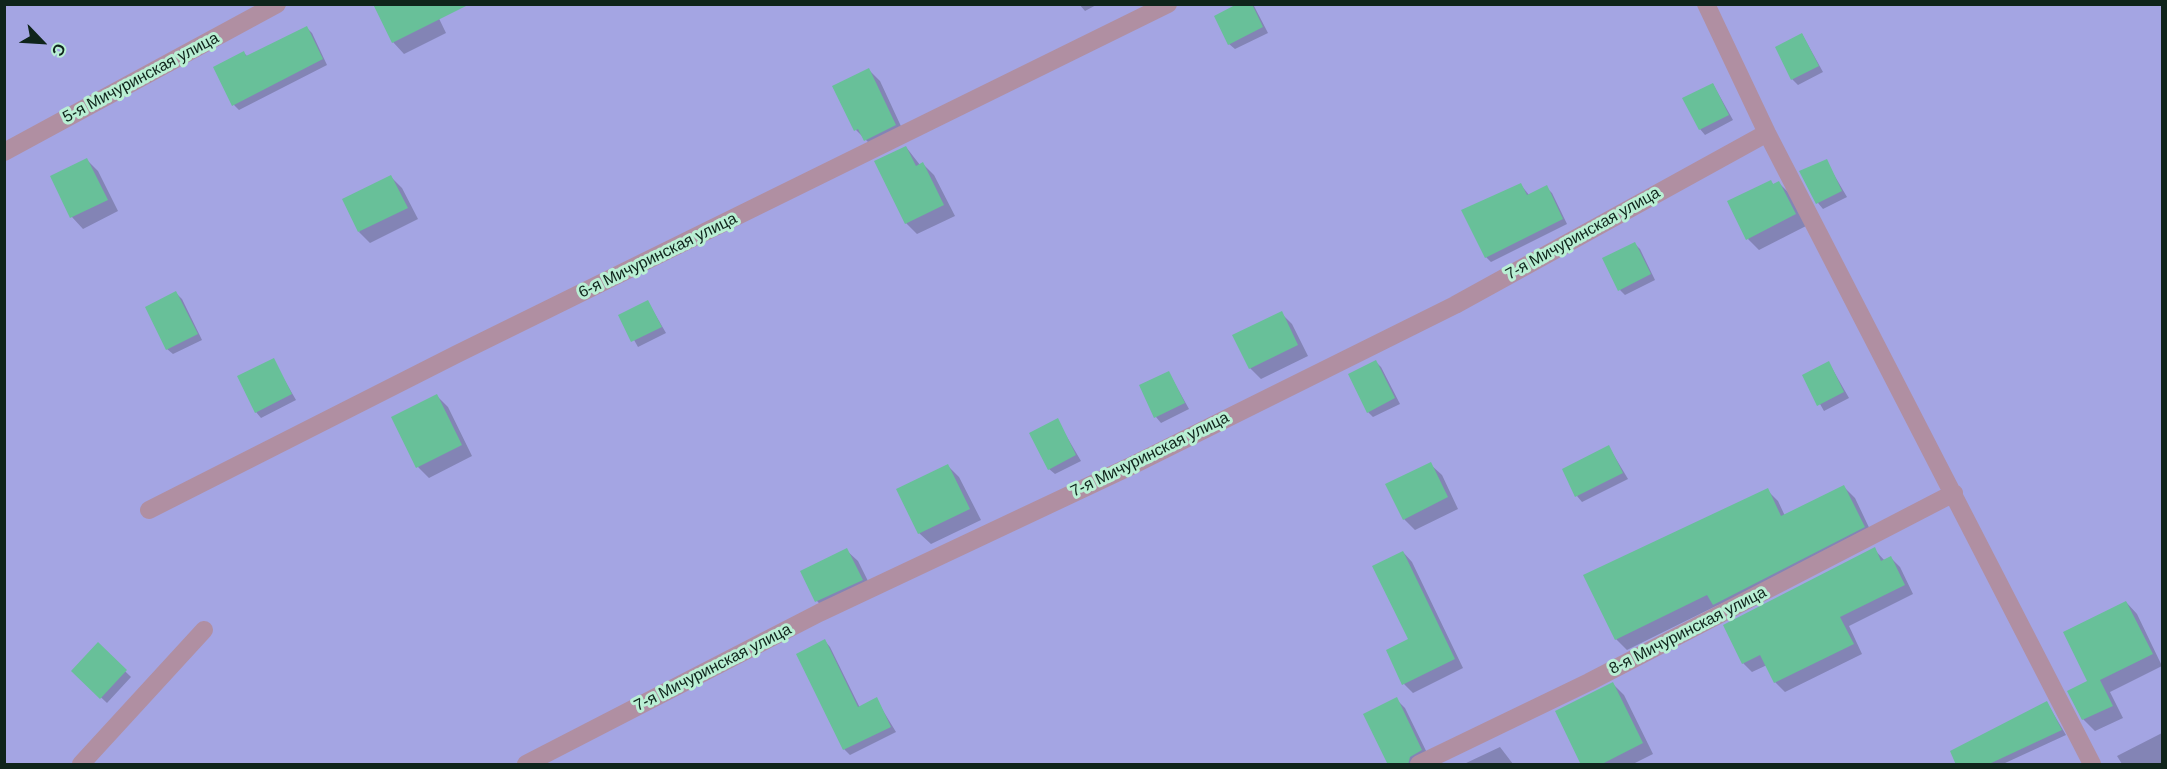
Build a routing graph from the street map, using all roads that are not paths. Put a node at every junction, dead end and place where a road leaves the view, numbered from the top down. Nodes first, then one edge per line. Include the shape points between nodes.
1 (277, 4) edge
2 (1168, 4) edge
3 (1706, 4) edge
4 (1767, 133) junction
5 (4, 152) edge
6 (1954, 494) junction
7 (148, 510) dead end
8 (204, 630) dead end
9 (81, 765) edge
10 (526, 765) edge
11 (1419, 765) edge
12 (2092, 765) edge

1 - 5 lane, 5-я Мичуринская улица
2 - 7 lane, 6-я Мичуринская улица
3 - 4 lane
4 - 6 lane
4 - 10 lane, 7-я Мичуринская улица via 1455,305 1131,466 819,613
6 - 11 lane, 8-я Мичуринская улица
6 - 12 lane
8 - 9 lane

